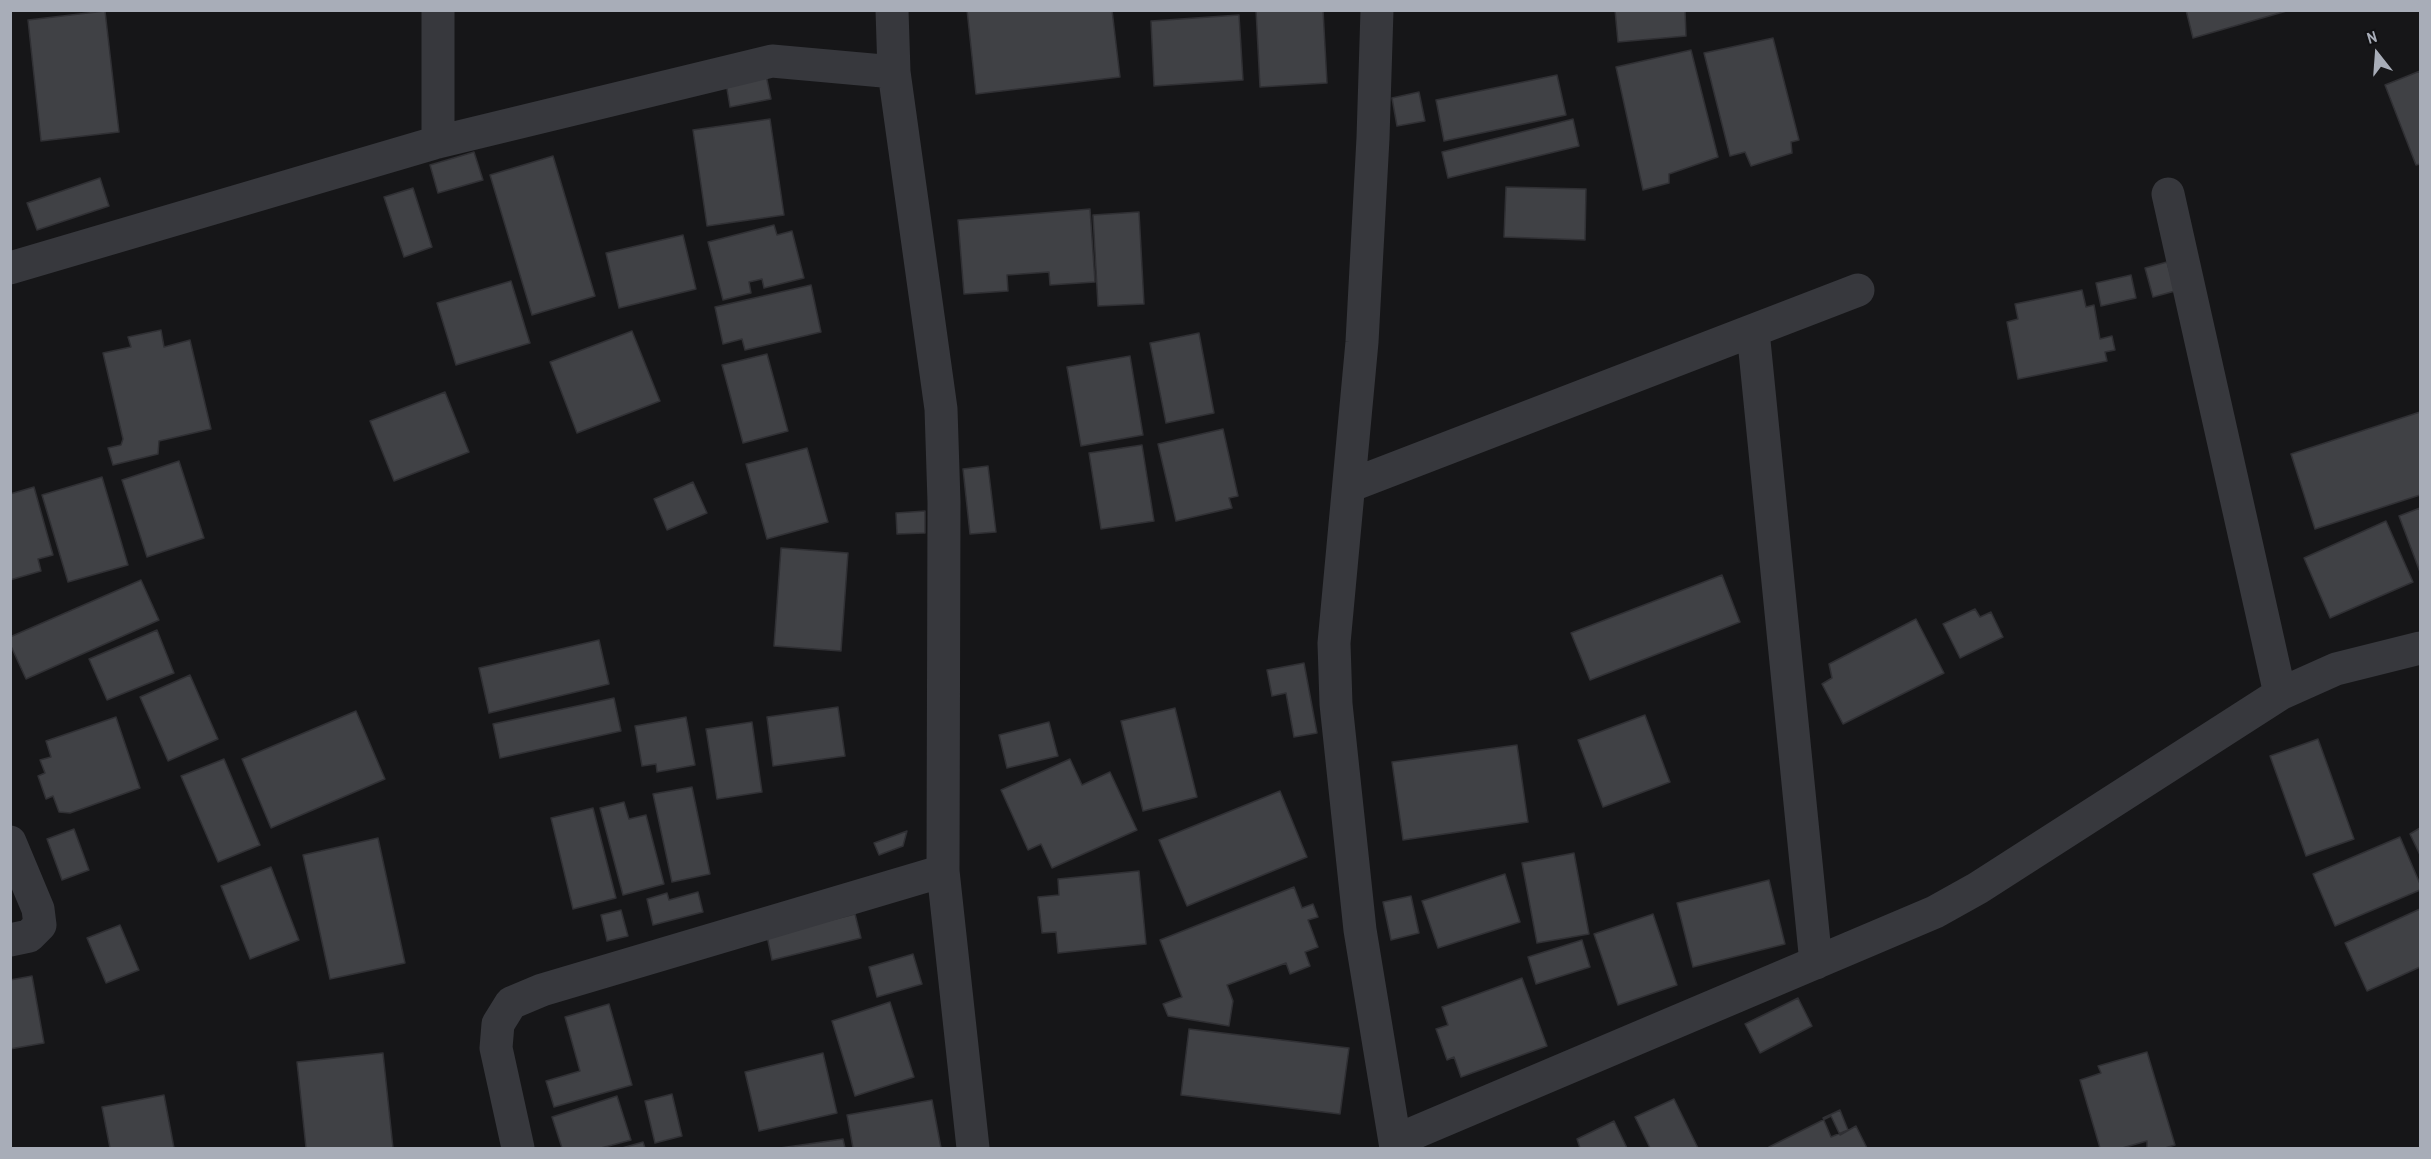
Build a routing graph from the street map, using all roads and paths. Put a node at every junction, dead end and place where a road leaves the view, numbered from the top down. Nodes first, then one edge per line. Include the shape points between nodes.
1 (438, 10) edge
2 (892, 10) edge
3 (1377, 10) edge
4 (894, 72) junction
5 (438, 142) junction
6 (2168, 194) dead end
7 (10, 268) edge
8 (1857, 290) dead end
9 (1753, 331) junction
10 (1349, 486) junction
11 (2421, 648) edge
12 (2280, 694) junction
13 (10, 842) edge
14 (943, 871) junction
15 (10, 940) edge
16 (1816, 963) junction
17 (1396, 1145) edge
18 (519, 1149) edge
19 (974, 1149) edge

1 - 5 street
2 - 4 street
3 - 10 street via 1362,342
4 - 5 street via 772,61
4 - 14 street via 941,409
5 - 7 street
6 - 12 street
8 - 9 street
9 - 10 street
9 - 16 street
10 - 17 street via 1334,644 1336,704 1360,930
11 - 12 street via 2336,669
12 - 16 street via 1978,888 1935,912
13 - 15 street via 38,909 40,925 29,936
14 - 18 street via 542,990 511,1003 498,1024 496,1048
14 - 19 street
16 - 17 street

